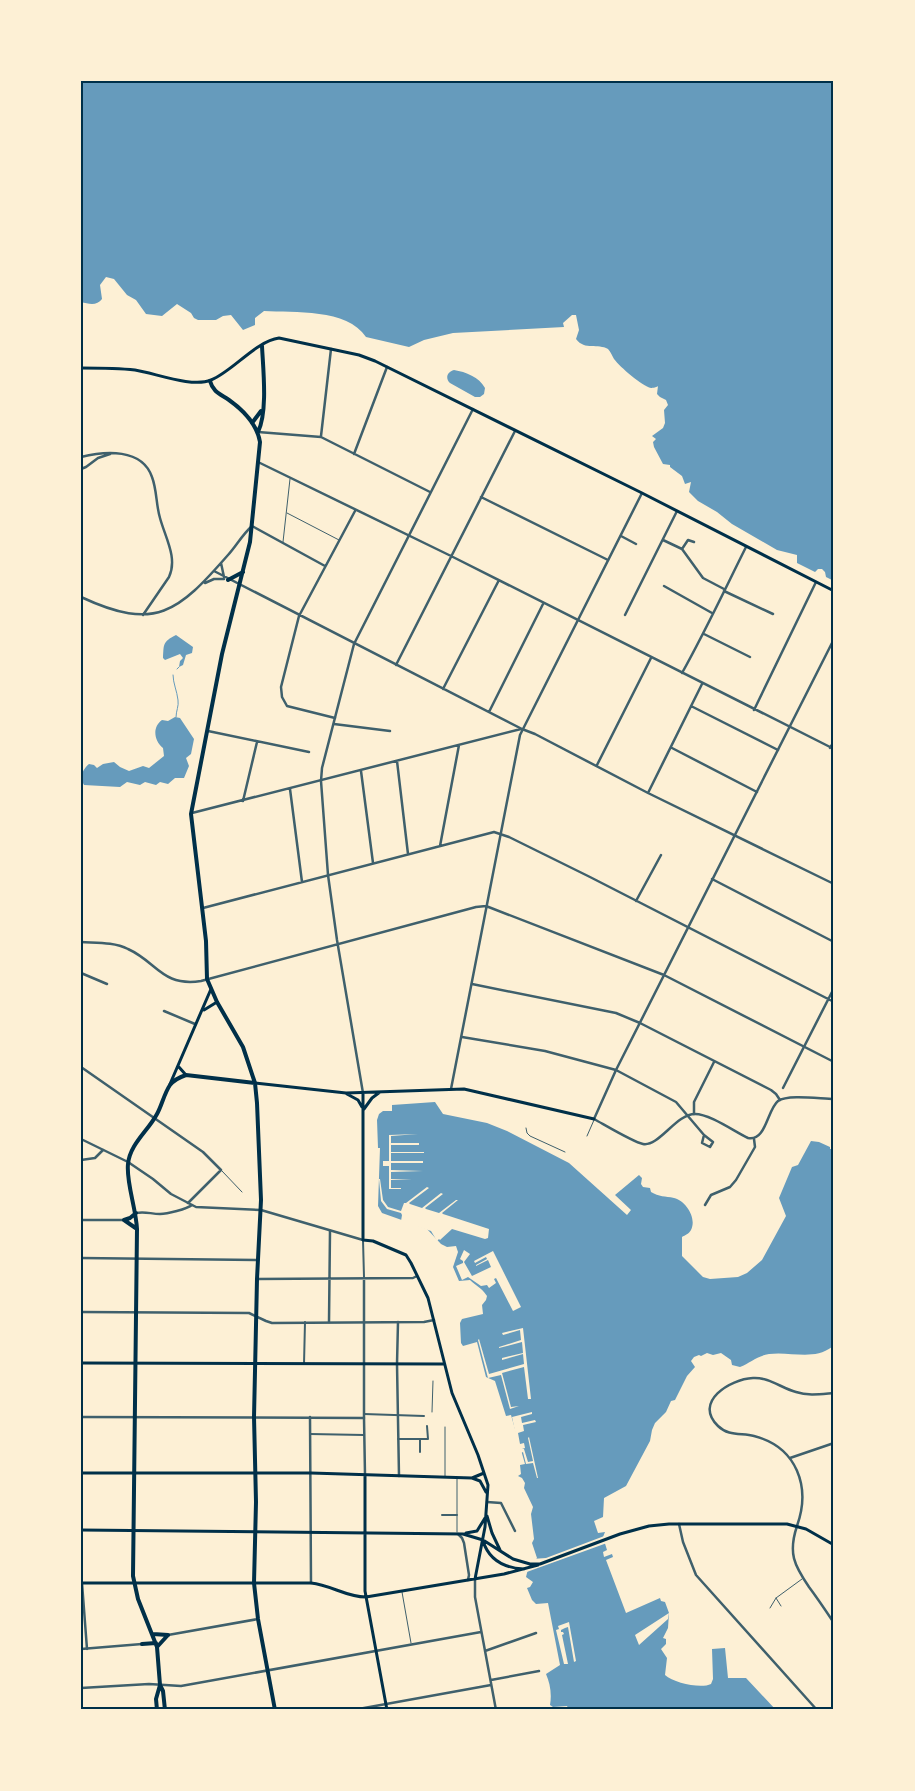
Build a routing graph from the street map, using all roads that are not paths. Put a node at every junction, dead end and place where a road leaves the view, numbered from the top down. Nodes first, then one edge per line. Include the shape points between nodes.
1 (262, 346) junction
2 (331, 349) junction
3 (386, 367) junction
4 (81, 368) edge
5 (210, 381) junction
6 (263, 404) junction
7 (473, 409) junction
8 (252, 423) junction
9 (515, 431) junction
10 (258, 432) junction
11 (321, 437) junction
12 (112, 454) junction
13 (354, 454) junction
14 (81, 456) edge
15 (258, 462) junction
16 (81, 469) edge
17 (290, 478) junction
18 (430, 492) junction
19 (642, 493) junction
20 (481, 497) junction
21 (355, 510) junction
22 (677, 511) junction
23 (286, 512) junction
24 (252, 526) junction
25 (409, 536) junction
26 (620, 536) junction
27 (340, 540) junction
28 (663, 540) junction
29 (283, 542) junction
30 (694, 542) dead end
31 (636, 544) dead end
32 (746, 546) junction
33 (682, 549) junction
34 (452, 556) junction
35 (608, 560) junction
36 (221, 563) junction
37 (324, 566) junction
38 (214, 571) junction
39 (243, 572) junction
40 (226, 579) junction
41 (499, 580) junction
42 (816, 582) junction
43 (204, 583) junction
44 (240, 585) junction
45 (664, 586) dead end
46 (724, 590) junction
47 (834, 591) edge
48 (81, 597) edge
49 (544, 603) junction
50 (712, 613) junction
51 (143, 614) junction
52 (773, 614) dead end
53 (625, 615) dead end
54 (299, 616) junction
55 (578, 620) junction
56 (704, 634) junction
57 (834, 639) edge
58 (354, 644) junction
59 (750, 656) dead end
60 (652, 658) junction
61 (396, 665) junction
62 (682, 673) junction
63 (702, 684) junction
64 (443, 689) junction
65 (692, 706) junction
66 (754, 710) junction
67 (489, 712) junction
68 (336, 718) junction
69 (334, 724) junction
70 (790, 728) junction
71 (522, 729) junction
72 (206, 731) junction
73 (390, 731) dead end
74 (834, 740) edge
75 (257, 742) junction
76 (459, 745) junction
77 (672, 748) junction
78 (832, 748) edge
79 (778, 750) junction
80 (310, 752) dead end
81 (397, 761) junction
82 (597, 765) junction
83 (361, 770) junction
84 (321, 781) junction
85 (290, 789) junction
86 (757, 792) junction
87 (648, 793) junction
88 (243, 801) junction
89 (190, 814) junction
90 (501, 834) junction
91 (734, 835) junction
92 (440, 846) junction
93 (408, 854) junction
94 (661, 855) dead end
95 (373, 863) junction
96 (328, 874) junction
97 (712, 880) junction
98 (302, 882) junction
99 (834, 884) edge
100 (636, 902) junction
101 (486, 906) junction
102 (202, 908) junction
103 (688, 928) junction
104 (81, 942) edge
105 (834, 942) edge
106 (338, 944) junction
107 (81, 973) edge
108 (664, 976) junction
109 (207, 979) junction
110 (107, 984) dead end
111 (472, 984) junction
112 (834, 988) edge
113 (211, 989) junction
114 (828, 999) junction
115 (217, 1002) junction
116 (834, 1002) edge
117 (164, 1011) dead end
118 (203, 1011) junction
119 (640, 1023) junction
120 (197, 1024) junction
121 (462, 1037) junction
122 (804, 1047) junction
123 (714, 1062) junction
124 (834, 1062) edge
125 (178, 1066) junction
126 (81, 1067) edge
127 (616, 1070) junction
128 (186, 1075) junction
129 (255, 1084) junction
130 (170, 1085) junction
131 (783, 1088) dead end
132 (451, 1089) junction
133 (380, 1092) junction
134 (346, 1093) junction
135 (363, 1093) junction
136 (834, 1099) edge
137 (780, 1100) junction
138 (364, 1110) junction
139 (694, 1114) junction
140 (687, 1115) junction
141 (154, 1118) junction
142 (594, 1119) junction
143 (526, 1128) dead end
144 (704, 1135) junction
145 (587, 1136) dead end
146 (81, 1139) edge
147 (754, 1139) junction
148 (104, 1149) junction
149 (565, 1152) dead end
150 (81, 1160) edge
151 (128, 1162) junction
152 (221, 1170) junction
153 (242, 1192) dead end
154 (188, 1203) junction
155 (192, 1205) junction
156 (704, 1205) dead end
157 (261, 1210) junction
158 (136, 1213) junction
159 (81, 1220) edge
160 (124, 1220) junction
161 (137, 1229) junction
162 (330, 1231) junction
163 (363, 1240) junction
164 (81, 1258) edge
165 (136, 1259) junction
166 (258, 1260) junction
167 (418, 1276) junction
168 (329, 1278) junction
169 (364, 1278) junction
170 (257, 1279) junction
171 (81, 1312) edge
172 (135, 1312) junction
173 (257, 1318) junction
174 (434, 1320) junction
175 (398, 1321) junction
176 (304, 1322) junction
177 (329, 1322) junction
178 (364, 1322) junction
179 (81, 1364) edge
180 (134, 1364) junction
181 (256, 1364) junction
182 (304, 1364) junction
183 (364, 1364) junction
184 (397, 1364) junction
185 (444, 1364) junction
186 (433, 1380) dead end
187 (834, 1393) edge
188 (432, 1412) dead end
189 (398, 1414) junction
190 (364, 1416) junction
191 (424, 1416) dead end
192 (81, 1417) edge
193 (134, 1417) junction
194 (254, 1418) junction
195 (310, 1418) junction
196 (428, 1426) dead end
197 (445, 1427) dead end
198 (310, 1434) junction
199 (364, 1435) junction
200 (398, 1439) junction
201 (420, 1439) junction
202 (834, 1443) edge
203 (420, 1452) dead end
204 (790, 1458) junction
205 (81, 1473) edge
206 (311, 1473) junction
207 (484, 1473) junction
208 (133, 1474) junction
209 (256, 1474) junction
210 (364, 1475) junction
211 (374, 1475) junction
212 (399, 1476) junction
213 (445, 1477) junction
214 (457, 1478) junction
215 (472, 1478) junction
216 (364, 1485) junction
217 (486, 1492) junction
218 (487, 1502) junction
219 (487, 1513) junction
220 (442, 1514) dead end
221 (457, 1515) junction
222 (679, 1524) junction
223 (797, 1526) junction
224 (81, 1530) edge
225 (134, 1530) junction
226 (255, 1531) junction
227 (311, 1531) junction
228 (515, 1531) dead end
229 (364, 1532) junction
230 (457, 1533) junction
231 (463, 1534) junction
232 (483, 1540) junction
233 (834, 1545) edge
234 (502, 1552) junction
235 (540, 1564) junction
236 (520, 1570) junction
237 (804, 1578) junction
238 (475, 1579) junction
239 (468, 1580) junction
240 (82, 1583) edge
241 (134, 1583) junction
242 (254, 1583) junction
243 (311, 1583) junction
244 (402, 1592) junction
245 (366, 1597) junction
246 (776, 1598) junction
247 (781, 1606) dead end
248 (770, 1608) dead end
249 (83, 1615) edge
250 (258, 1619) junction
251 (834, 1623) edge
252 (482, 1632) junction
253 (536, 1633) dead end
254 (168, 1635) junction
255 (153, 1636) junction
256 (142, 1644) junction
257 (157, 1645) junction
258 (411, 1645) junction
259 (87, 1649) junction
260 (81, 1650) edge
261 (485, 1651) junction
262 (376, 1652) junction
263 (267, 1671) junction
264 (539, 1671) dead end
265 (491, 1680) junction
266 (160, 1685) junction
267 (491, 1685) junction
268 (81, 1688) edge
269 (386, 1704) junction
270 (157, 1710) edge
271 (165, 1710) edge
272 (275, 1710) edge
273 (353, 1710) edge
274 (387, 1710) edge
275 (496, 1710) edge
276 (817, 1710) edge

1 - 2 main road via 279,338
1 - 5 main road
1 - 6 main road
2 - 3 main road via 368,358
2 - 11 street
3 - 7 main road
3 - 13 street
4 - 5 main road via 134,370 189,382
5 - 8 main road via 214,391 234,403
6 - 8 main road via 259,416
6 - 10 main road
7 - 9 main road
7 - 18 street
8 - 10 main road
9 - 19 main road
9 - 20 street
10 - 11 street
10 - 15 main road
11 - 13 street
12 - 14 street via 104,452
12 - 16 street
12 - 51 street via 128,455 149,469 171,554 169,578
13 - 18 street
15 - 17 street
15 - 24 main road
17 - 21 street
17 - 23 lane
18 - 25 street
19 - 22 main road
19 - 26 street
20 - 34 street
20 - 35 street
21 - 25 street
21 - 27 street
22 - 28 street
22 - 32 main road
23 - 27 lane
23 - 29 lane
24 - 29 street
24 - 36 street
24 - 39 main road
25 - 34 street
25 - 58 street
26 - 31 street
26 - 35 street
27 - 37 street
28 - 33 street
28 - 53 street
29 - 37 street
30 - 33 street via 688,540
32 - 42 main road
32 - 46 street
33 - 46 street via 704,578
34 - 41 street
34 - 61 street
35 - 55 street
36 - 38 street
36 - 40 street
37 - 54 street
38 - 40 street
38 - 43 street
39 - 40 main road
39 - 44 main road
40 - 43 street
40 - 44 street
41 - 49 street
41 - 64 street
42 - 47 main road
42 - 66 street
43 - 51 street via 175,606
44 - 54 street
44 - 72 main road
45 - 50 street
46 - 50 street
46 - 52 street
48 - 51 street via 118,611
49 - 55 street
49 - 67 street
50 - 56 street
54 - 58 street
54 - 68 street via 281,687 282,698 286,706
55 - 60 street
55 - 71 street
56 - 59 street
56 - 62 street
57 - 70 street
58 - 61 street
58 - 68 street
60 - 62 street
60 - 82 street
61 - 64 street
62 - 63 street
63 - 65 street
63 - 66 street
64 - 67 street
65 - 77 street
65 - 79 street
66 - 70 street
67 - 71 street
68 - 69 street
69 - 73 street
69 - 84 street
70 - 78 street
70 - 79 street
71 - 76 street
71 - 82 street
71 - 90 street
72 - 75 street
72 - 89 main road
74 - 78 street
75 - 80 street
75 - 88 street
76 - 81 street
76 - 92 street
77 - 86 street
77 - 87 street
79 - 86 street
81 - 83 street
81 - 93 street
82 - 87 street
83 - 84 street
83 - 95 street
84 - 85 street
84 - 96 street
85 - 88 street
85 - 98 street
86 - 91 street
87 - 91 street
88 - 89 street
89 - 102 main road
90 - 92 street via 494,832
90 - 100 street
90 - 101 street
91 - 97 street
91 - 99 street
92 - 93 street
93 - 95 street
94 - 100 street
95 - 96 street
96 - 98 street
96 - 106 street
97 - 103 street
97 - 105 street
98 - 102 street
100 - 103 street
101 - 106 street
101 - 108 street
101 - 111 street
102 - 109 main road
103 - 108 street
103 - 114 street
104 - 109 street via 115,944 126,948 164,975 178,980
106 - 109 street
106 - 135 street
107 - 110 street
108 - 119 street
108 - 122 street
109 - 113 main road
111 - 119 street via 616,1013
111 - 121 street
112 - 114 street
113 - 115 main road
113 - 118 main road
114 - 116 street
114 - 122 street
115 - 118 main road
115 - 129 main road via 243,1047
117 - 120 street
118 - 120 main road
119 - 123 street
119 - 127 street
120 - 125 main road
121 - 127 street via 546,1051
121 - 132 street
122 - 124 street
122 - 131 street
123 - 137 street via 770,1090
123 - 139 street via 694,1102
125 - 128 main road
125 - 130 main road
126 - 141 street
127 - 140 street via 676,1102
127 - 142 street
128 - 129 main road
128 - 130 main road
129 - 134 main road
129 - 157 main road
130 - 141 main road
132 - 133 main road
132 - 142 main road via 471,1090
133 - 135 main road
133 - 138 main road
134 - 135 main road
134 - 138 main road via 358,1100
135 - 138 main road
136 - 137 street
137 - 147 street
138 - 163 main road
139 - 140 street
139 - 147 street via 703,1115
140 - 142 street via 646,1144
140 - 144 street
141 - 151 main road via 134,1145
141 - 152 street via 203,1152
142 - 145 lane
143 - 149 lane via 530,1136
144 - 144 street via 702,1143 710,1147 713,1142
146 - 148 street
147 - 156 street via 755,1147 736,1180 711,1194
148 - 150 street via 95,1158
148 - 151 street
151 - 154 street
151 - 158 main road
152 - 153 lane
152 - 154 street
154 - 155 street
155 - 157 street
155 - 158 street via 163,1214
157 - 162 street
157 - 166 main road
158 - 160 main road
158 - 161 main road
159 - 160 street
160 - 161 main road
161 - 165 main road
162 - 163 street
162 - 168 street
163 - 167 main road via 402,1253 409,1258
163 - 169 street
164 - 165 street
165 - 166 street
165 - 172 main road
166 - 170 main road
167 - 169 street
167 - 174 main road
168 - 169 street
168 - 170 street
168 - 177 street
169 - 178 street
170 - 173 main road
171 - 172 street
172 - 173 street via 249,1313
172 - 180 main road
173 - 176 street via 272,1322
173 - 181 main road
174 - 175 street
174 - 185 main road
175 - 178 street
175 - 184 street
176 - 177 street
176 - 182 street
177 - 178 street
178 - 183 street
179 - 180 main road
180 - 181 main road
180 - 193 main road
181 - 182 main road
181 - 194 main road
182 - 183 main road
183 - 184 main road
183 - 190 street
184 - 185 main road
184 - 189 street
185 - 207 main road
186 - 188 lane
187 - 204 street via 795,1392 755,1378 731,1383 714,1397 711,1412 718,1427 728,1433 762,1438
189 - 190 street
189 - 191 street
189 - 200 street
190 - 195 street
190 - 199 street
192 - 193 street
193 - 194 street
193 - 208 main road
194 - 195 street
194 - 209 main road
195 - 198 street
196 - 201 street via 428,1439
197 - 213 lane
198 - 199 street
198 - 206 street
199 - 210 street
200 - 201 street
200 - 212 street
201 - 203 street
202 - 204 street
204 - 223 street via 803,1492
205 - 208 main road
206 - 209 main road
206 - 210 main road
206 - 227 street
207 - 215 main road
207 - 217 main road via 488,1485
208 - 209 main road
208 - 225 main road
209 - 226 main road
210 - 211 main road
210 - 216 main road
211 - 212 main road
211 - 216 main road
212 - 213 main road
213 - 214 main road
214 - 215 main road
214 - 221 lane
215 - 217 main road via 480,1481
216 - 229 main road
217 - 218 main road
218 - 219 main road
218 - 228 street via 501,1504
219 - 231 main road via 479,1530
219 - 232 main road
219 - 234 main road via 492,1534
220 - 221 street
221 - 230 lane
222 - 223 main road
222 - 235 main road via 649,1526 620,1534
222 - 276 street via 696,1575
223 - 233 main road
223 - 237 street via 792,1554
224 - 225 main road
225 - 226 main road
225 - 241 main road
226 - 227 main road
226 - 242 main road
227 - 229 main road
227 - 243 street
229 - 230 main road
229 - 245 main road
230 - 231 main road
230 - 239 street via 464,1543
231 - 232 main road
232 - 234 main road
232 - 236 main road via 492,1557
232 - 238 main road
234 - 235 main road via 522,1562
235 - 236 main road
236 - 238 main road
237 - 246 lane
237 - 251 street
238 - 239 main road
238 - 252 street via 474,1591
239 - 244 main road
240 - 241 main road
240 - 249 street
241 - 242 main road
241 - 255 main road
242 - 243 main road
242 - 250 main road
243 - 245 main road via 347,1595
244 - 245 main road
244 - 258 lane
245 - 262 main road
246 - 247 lane
246 - 248 lane
249 - 259 street
250 - 254 street
250 - 263 main road
252 - 258 street
252 - 261 street
253 - 261 street
254 - 255 main road
254 - 257 main road
255 - 256 main road
255 - 257 main road
256 - 257 main road
256 - 259 street
257 - 266 main road
258 - 262 street
259 - 260 street
261 - 265 street
262 - 263 street
262 - 269 main road
263 - 266 street via 181,1686
263 - 272 main road
264 - 265 street
265 - 267 street
266 - 268 street
266 - 270 main road
266 - 271 main road
267 - 269 street
267 - 275 street
269 - 273 street
269 - 274 main road

